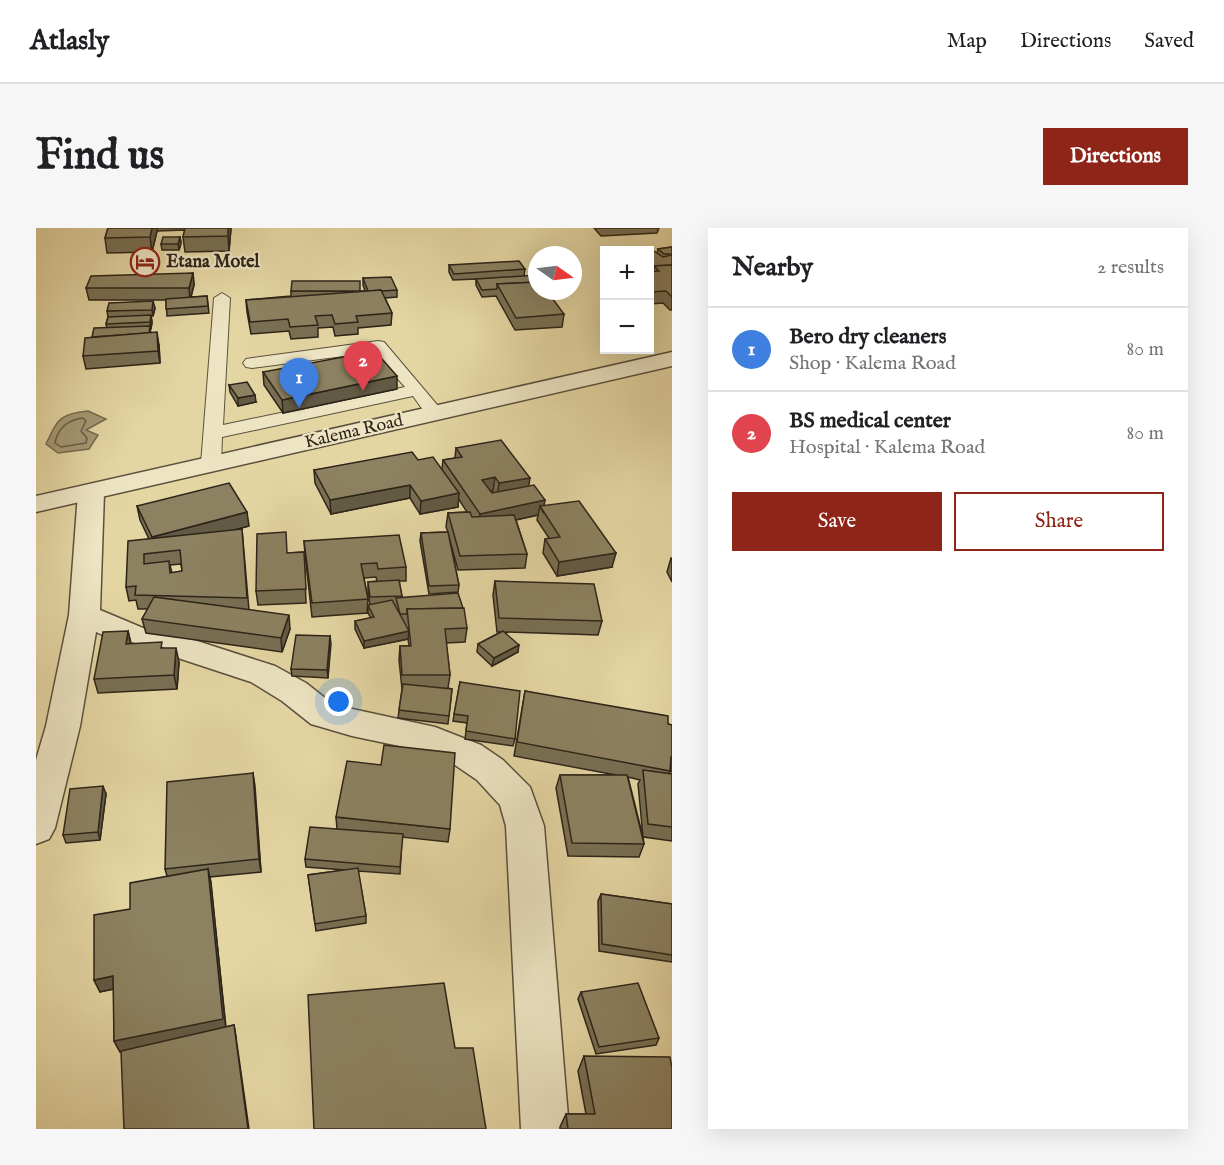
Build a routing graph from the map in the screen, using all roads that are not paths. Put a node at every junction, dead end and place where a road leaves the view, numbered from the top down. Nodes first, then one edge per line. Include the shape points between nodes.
1 (222, 298) dead end
2 (672, 359) edge
3 (252, 363) dead end
4 (417, 390) junction
5 (435, 413) junction
6 (214, 433) junction
7 (212, 464) junction
8 (91, 493) junction
9 (36, 504) edge
10 (84, 615) junction
11 (36, 828) edge
12 (545, 1129) edge

1 - 6 lane
2 - 5 street, Kalema Road
3 - 4 lane via 378,346
4 - 5 lane
4 - 6 lane
5 - 7 street, Kalema Road
6 - 7 lane
7 - 8 street, Kalema Road
8 - 9 street, Kalema Road
8 - 10 street
10 - 11 street via 63,726
10 - 12 street via 136,636 263,674 323,715 435,740 483,765 517,798 525,826

